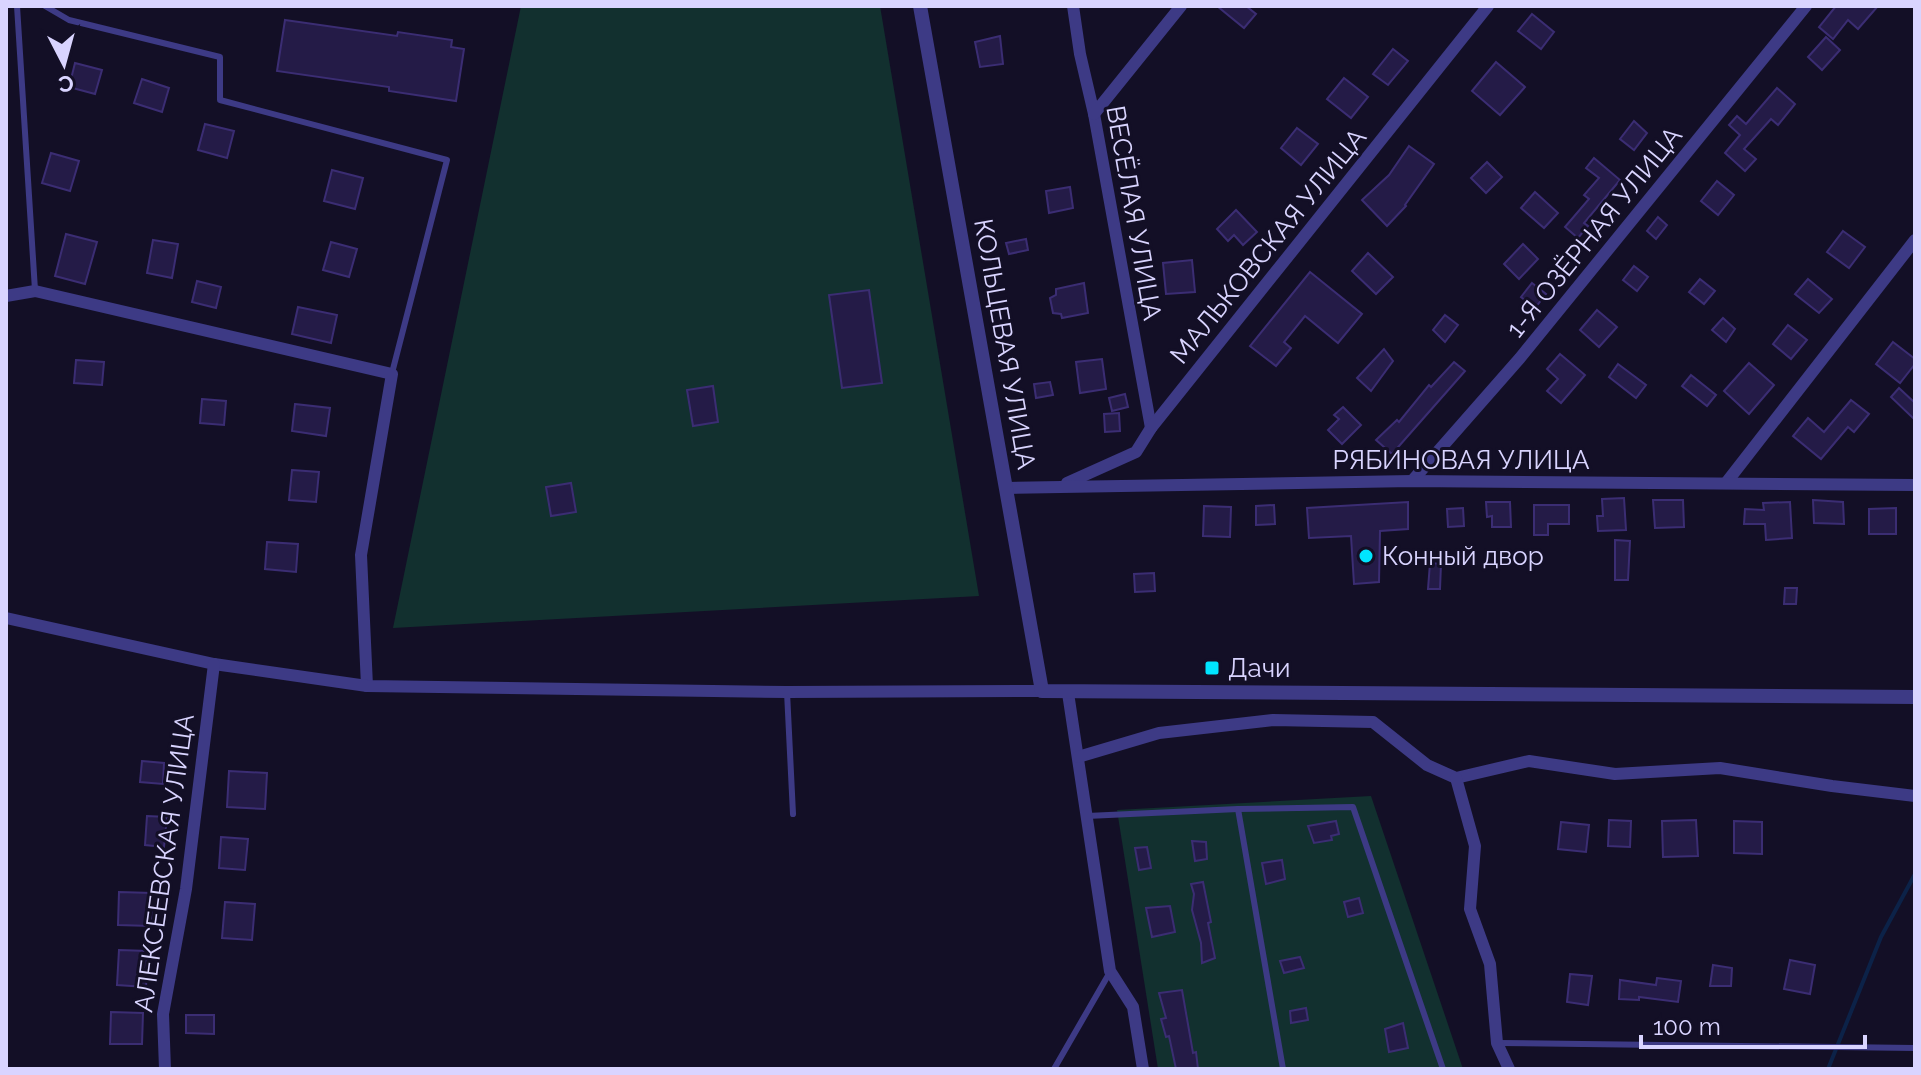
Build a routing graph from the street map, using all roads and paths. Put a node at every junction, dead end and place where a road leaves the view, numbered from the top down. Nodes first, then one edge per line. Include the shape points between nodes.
1 (17, 6) edge
2 (45, 6) edge
3 (920, 6) edge
4 (1073, 6) edge
5 (1181, 6) edge
6 (1488, 6) edge
7 (1806, 6) edge
8 (1094, 114) junction
9 (1915, 240) edge
10 (35, 291) junction
11 (6, 296) edge
12 (392, 374) junction
13 (1151, 428) junction
14 (1412, 481) junction
15 (1726, 483) junction
16 (1915, 485) edge
17 (1061, 486) junction
18 (1006, 488) junction
19 (6, 618) edge
20 (214, 664) junction
21 (367, 686) junction
22 (1042, 691) junction
23 (787, 692) junction
24 (1068, 693) junction
25 (1915, 697) edge
26 (1078, 757) junction
27 (1456, 778) junction
28 (1915, 796) edge
29 (1238, 809) junction
30 (793, 814) dead end
31 (1087, 816) junction
32 (1110, 971) junction
33 (1497, 1043) junction
34 (1915, 1048) edge
35 (165, 1069) edge
36 (1054, 1069) edge
37 (1143, 1069) edge
38 (1283, 1069) edge
39 (1443, 1069) edge
40 (1509, 1069) edge

1 - 10 lane
2 - 12 lane via 69,20 220,57 220,100 447,160
3 - 18 street, КОЛЬЦЕВАЯ УЛИЦА
4 - 8 street, ВЕСЁЛАЯ УЛИЦА
5 - 8 street
6 - 13 street, МАЛЬКОВСКАЯ УЛИЦА
7 - 14 street, 1-Я ОЗЁРНАЯ УЛИЦА via 1520,358
8 - 13 street, ВЕСЁЛАЯ УЛИЦА
9 - 15 street
10 - 11 street
10 - 12 street
12 - 21 street via 361,555
13 - 17 street, МАЛЬКОВСКАЯ УЛИЦА via 1136,452
14 - 15 street, РЯБИНОВАЯ УЛИЦА
14 - 17 street, РЯБИНОВАЯ УЛИЦА
15 - 16 street, РЯБИНОВАЯ УЛИЦА
17 - 18 street, РЯБИНОВАЯ УЛИЦА
18 - 22 street, КОЛЬЦЕВАЯ УЛИЦА
19 - 20 street
20 - 21 street
20 - 35 street, АЛЕКСЕЕВСКАЯ УЛИЦА via 186,889 163,1014
21 - 23 street
22 - 23 street
22 - 24 street
23 - 30 lane
24 - 25 street
24 - 26 street
26 - 27 street via 1159,733 1273,720 1373,722 1427,765
26 - 31 street
27 - 28 street via 1529,761 1615,774 1720,768
27 - 33 street via 1475,846 1470,909 1490,964
29 - 31 lane
29 - 38 lane
29 - 39 lane via 1353,807
31 - 32 street
32 - 36 lane
32 - 37 street via 1133,1007
33 - 34 lane
33 - 40 street

